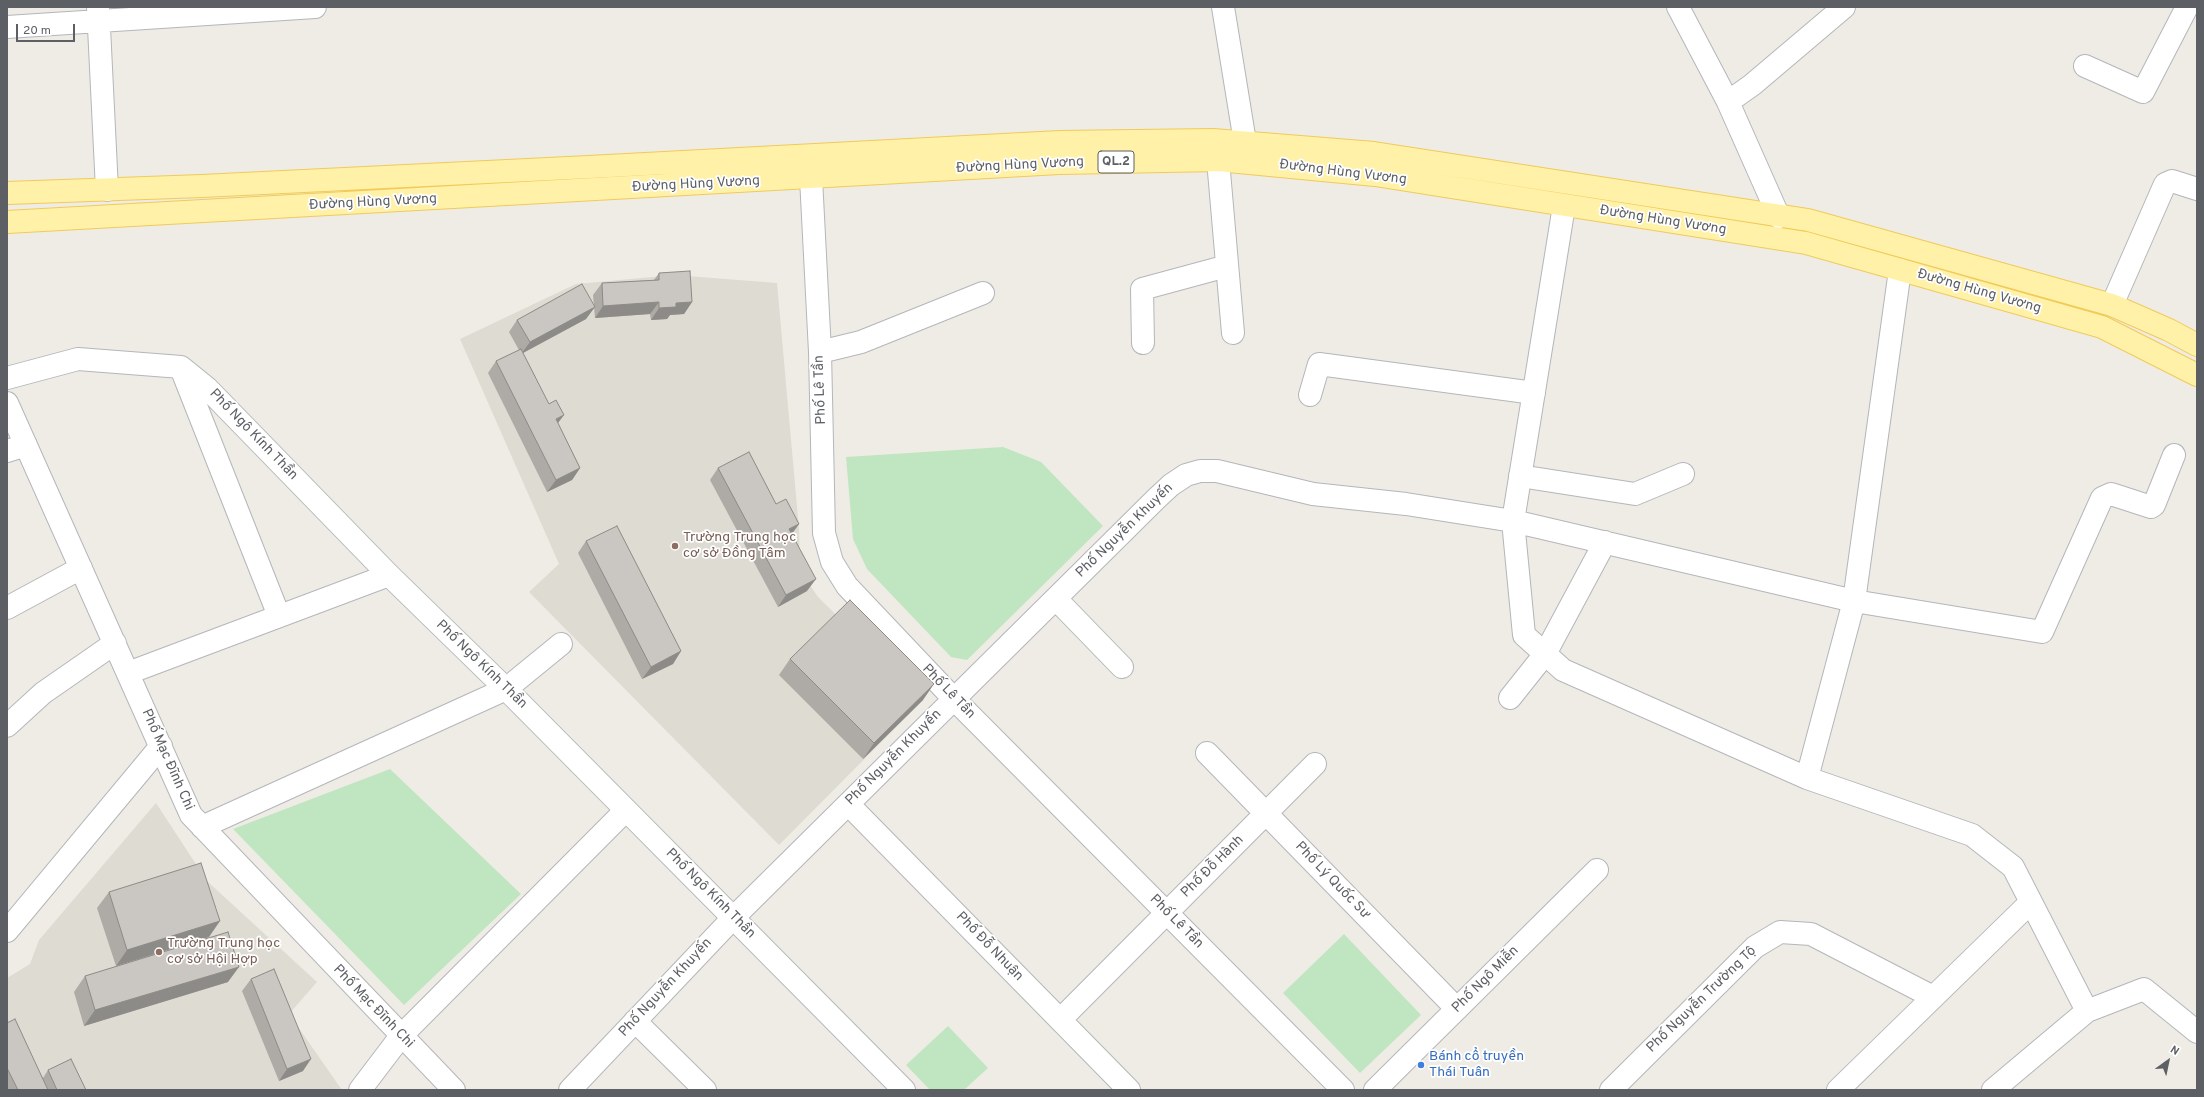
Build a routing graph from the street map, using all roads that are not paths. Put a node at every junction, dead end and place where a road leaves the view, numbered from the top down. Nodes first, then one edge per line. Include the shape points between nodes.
1 (315, 7) edge
2 (1223, 7) edge
3 (1678, 7) edge
4 (1844, 7) edge
5 (2187, 7) edge
6 (99, 14) edge
7 (7, 27) edge
8 (2085, 66) dead end
9 (1728, 102) junction
10 (1246, 152) junction
11 (1218, 160) junction
12 (811, 178) junction
13 (2197, 189) edge
14 (107, 190) junction
15 (7, 194) edge
16 (1564, 206) junction
17 (1779, 217) junction
18 (7, 222) edge
19 (1227, 266) junction
20 (1900, 270) junction
21 (983, 293) dead end
22 (2112, 305) junction
23 (1233, 333) dead end
24 (1143, 343) dead end
25 (2197, 345) edge
26 (820, 352) junction
27 (181, 367) junction
28 (2197, 375) edge
29 (7, 378) edge
30 (1534, 393) junction
31 (1310, 395) dead end
32 (7, 403) edge
33 (16, 448) edge
34 (2174, 455) dead end
35 (1683, 474) dead end
36 (1520, 476) junction
37 (1513, 521) junction
38 (1605, 542) junction
39 (81, 568) junction
40 (389, 575) junction
41 (1056, 599) junction
42 (1854, 601) junction
43 (7, 608) edge
44 (279, 616) junction
45 (115, 643) junction
46 (561, 644) dead end
47 (1545, 654) junction
48 (1122, 667) dead end
49 (128, 673) junction
50 (506, 689) junction
51 (954, 698) junction
52 (1510, 698) dead end
53 (7, 726) edge
54 (160, 746) junction
55 (1207, 754) dead end
56 (1315, 764) dead end
57 (1807, 778) junction
58 (848, 804) junction
59 (626, 810) junction
60 (1266, 814) junction
61 (202, 827) junction
62 (1597, 870) dead end
63 (2031, 902) junction
64 (1167, 913) junction
65 (733, 918) junction
66 (10, 922) edge
67 (1933, 997) junction
68 (1456, 1009) junction
69 (2087, 1011) junction
70 (1060, 1020) junction
71 (635, 1021) junction
72 (2197, 1032) edge
73 (401, 1036) junction
74 (360, 1090) edge
75 (454, 1090) edge
76 (570, 1090) edge
77 (704, 1090) edge
78 (904, 1090) edge
79 (1129, 1090) edge
80 (1343, 1090) edge
81 (1375, 1090) edge
82 (1611, 1090) edge
83 (1838, 1090) edge
84 (1992, 1090) edge

1 - 6 street
2 - 10 street
3 - 9 street
4 - 9 street via 1752,85
5 - 8 street via 2143,92
6 - 7 street
6 - 14 street
9 - 17 street
10 - 11 main road, Đường Hùng Vương / QL.2
10 - 14 main road, Đường Hùng Vương / QL.2 via 1213,140 1060,142
10 - 16 main road, Đường Hùng Vương / QL.2
10 - 17 main road, Đường Hùng Vương / QL.2 via 1374,153 1609,188
11 - 12 main road, Đường Hùng Vương / QL.2 via 1059,163
11 - 19 street
12 - 18 main road, Đường Hùng Vương / QL.2
12 - 26 street, Phố Lê Tần
13 - 22 street via 2172,181 2165,184
14 - 15 main road, Đường Hùng Vương / QL.2
16 - 20 main road, Đường Hùng Vương / QL.2 via 1806,243
16 - 30 street
17 - 22 main road, Đường Hùng Vương / QL.2 via 1808,220
19 - 23 street
19 - 24 street via 1142,289
20 - 28 main road, Đường Hùng Vương / QL.2 via 2102,327
20 - 42 street
21 - 26 street via 861,342
22 - 25 main road, Đường Hùng Vương / QL.2
26 - 51 street, Phố Lê Tần via 824,533 832,562 847,586
27 - 29 street via 78,359
27 - 40 street, Phố Ngô Kính Thần via 207,388
27 - 44 street
30 - 31 street via 1319,364
30 - 36 street
32 - 33 street, Phố Mạc Đĩnh Chi
33 - 39 street, Phố Mạc Đĩnh Chi
34 - 42 street, Phố Nguyễn Khuyến via 2151,507 2111,494 2102,498 2042,632
35 - 36 street via 1634,494
36 - 37 street
37 - 38 street, Phố Nguyễn Khuyến
37 - 41 street, Phố Nguyễn Khuyến via 1406,504 1313,494 1217,471 1200,471 1186,475 1171,485
37 - 47 street via 1524,635
38 - 42 street, Phố Nguyễn Khuyến
38 - 47 street
39 - 43 street
39 - 45 street, Phố Mạc Đĩnh Chi
40 - 44 street
40 - 50 street, Phố Ngô Kính Thần
41 - 48 street
41 - 51 street, Phố Nguyễn Khuyến
42 - 57 street
44 - 49 street
45 - 49 street, Phố Mạc Đĩnh Chi
45 - 53 street via 43,693
46 - 50 street
47 - 52 street
47 - 57 street via 1563,670
49 - 54 street, Phố Mạc Đĩnh Chi
50 - 59 street, Phố Ngô Kính Thần
50 - 61 street
51 - 58 street, Phố Nguyễn Khuyến
51 - 64 street, Phố Lê Tần
54 - 61 street, Phố Mạc Đĩnh Chi via 191,814
54 - 66 street
55 - 60 street, Phố Lý Quốc Sư
56 - 60 street, Phố Đỗ Hành
57 - 63 street via 1972,835 2012,866
58 - 65 street, Phố Nguyễn Khuyến
58 - 70 street, Phố Đỗ Nhuận
59 - 65 street, Phố Ngô Kính Thần
59 - 73 street
60 - 64 street, Phố Đỗ Hành
60 - 68 street, Phố Lý Quốc Sư
61 - 73 street, Phố Mạc Đĩnh Chi
62 - 68 street, Phố Ngô Miễn
63 - 67 street
63 - 69 street
64 - 70 street, Phố Đỗ Hành
64 - 80 street, Phố Lê Tần
65 - 71 street, Phố Nguyễn Khuyến
65 - 78 street, Phố Ngô Kính Thần
67 - 82 street, Phố Nguyễn Trường Tộ via 1810,934 1780,932 1755,947
67 - 83 street
68 - 81 street, Phố Ngô Miễn
69 - 72 street via 2144,989
69 - 84 street
70 - 79 street, Phố Đỗ Nhuận
71 - 76 street, Phố Nguyễn Khuyến
71 - 77 street
73 - 74 street
73 - 75 street, Phố Mạc Đĩnh Chi

